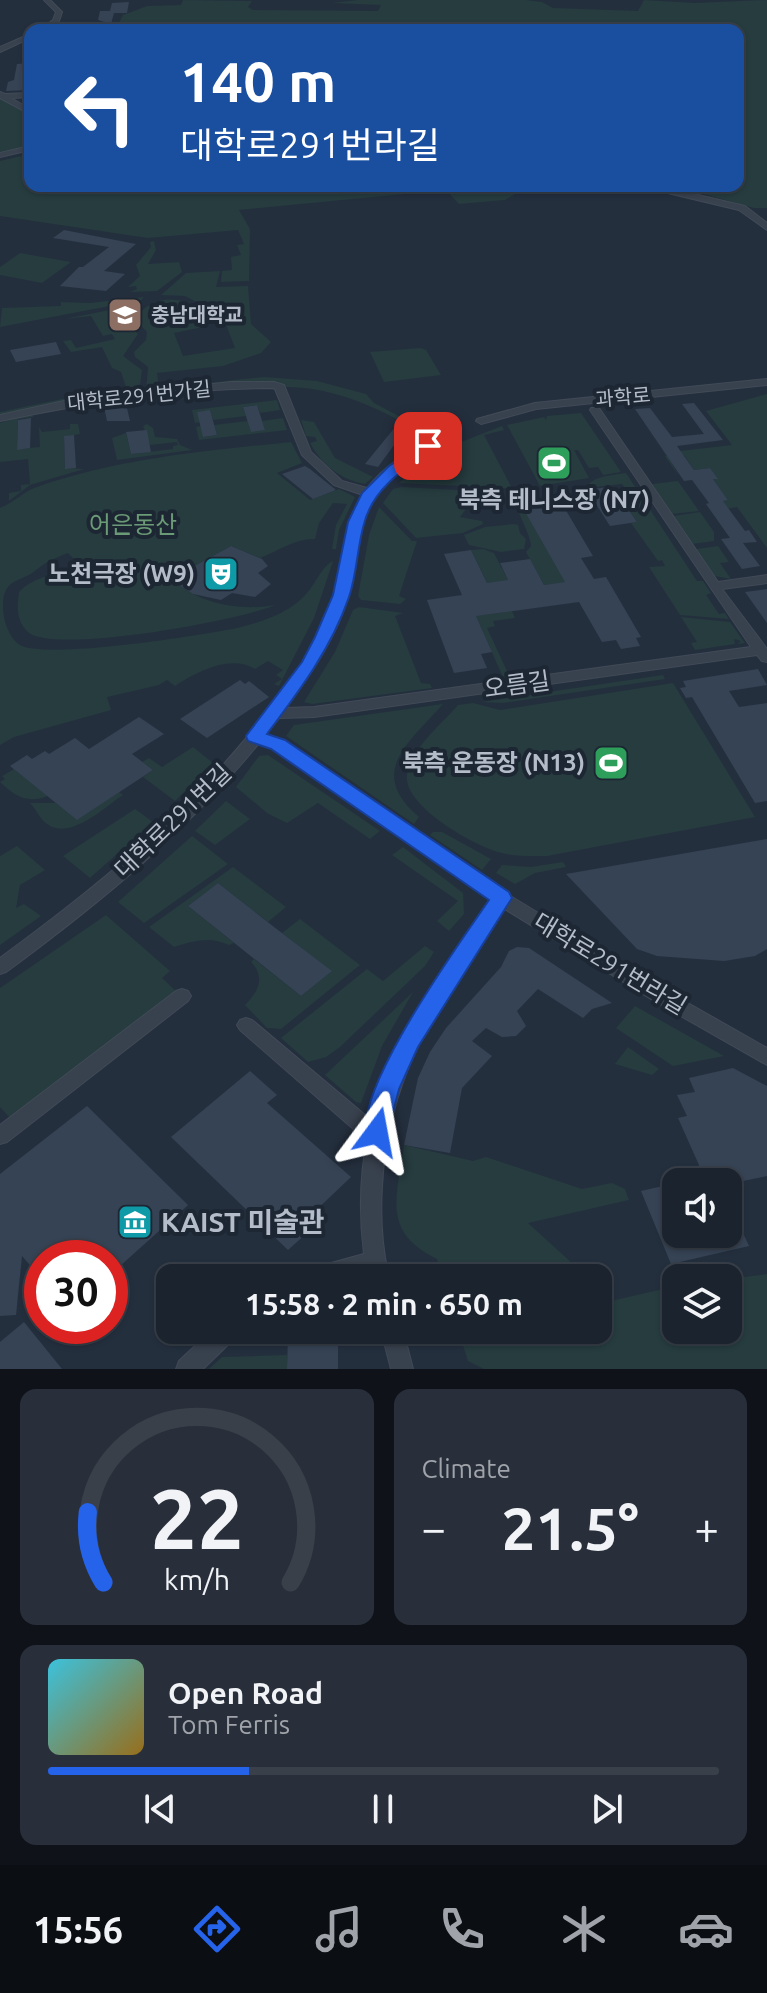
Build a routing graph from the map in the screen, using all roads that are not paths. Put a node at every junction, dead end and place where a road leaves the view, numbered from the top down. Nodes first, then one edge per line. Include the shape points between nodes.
1 (47, 0) edge
2 (52, 24) edge
3 (24, 39) edge
4 (0, 50) edge
5 (1, 95) edge
6 (24, 95) edge
7 (24, 109) edge
8 (24, 149) edge
9 (0, 155) edge
10 (675, 192) edge
11 (767, 227) edge
12 (767, 382) edge
13 (595, 410) dead end
14 (0, 418) edge
15 (481, 421) dead end
16 (428, 446) dead end
17 (370, 493) junction
18 (767, 579) edge
19 (714, 586) junction
20 (759, 653) edge
21 (274, 713) junction
22 (255, 736) junction
23 (501, 898) junction
24 (0, 967) edge
25 (182, 996) dead end
26 (246, 1025) dead end
27 (767, 1057) edge
28 (365, 1127) dead end
29 (2, 1130) edge
30 (377, 1264) edge
31 (213, 1344) edge
32 (396, 1344) edge
33 (187, 1369) edge
34 (402, 1369) edge

1 - 2 street via 59,12
3 - 4 street
5 - 6 street
5 - 7 street
8 - 9 street
10 - 11 street via 742,208
12 - 15 street, 과학로 via 535,406
13 - 19 street
14 - 17 street, 대학로291번가길 via 106,399 246,384 280,387 306,453 338,483
16 - 17 street, 대학로291번길
17 - 21 street, 대학로291번길 via 356,522 339,602 310,664
18 - 19 street
19 - 20 street
20 - 21 street, 오름길 via 293,715
21 - 22 street, 대학로291번길
22 - 23 street, 대학로291번라길 via 278,744
22 - 24 street, 대학로291번길 via 123,872
23 - 27 street, 대학로291번라길
23 - 30 street via 408,1042 387,1089 371,1184
25 - 29 street
26 - 28 street
31 - 33 street
32 - 34 street

